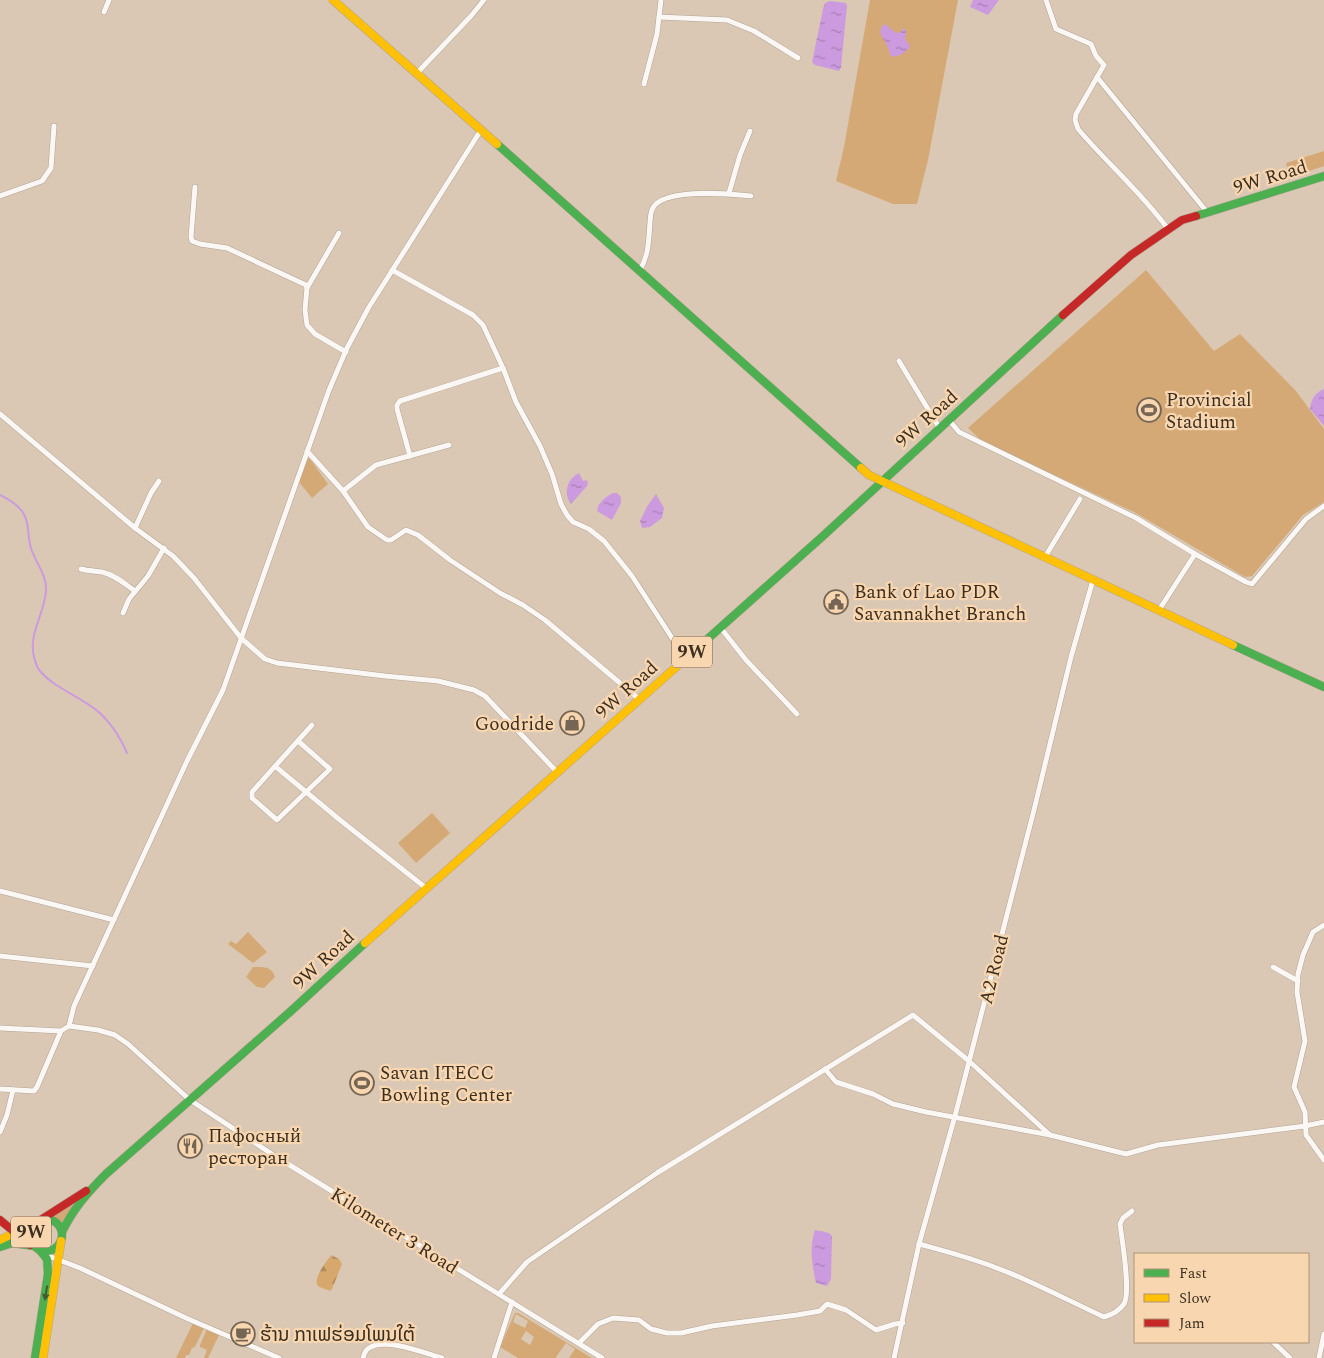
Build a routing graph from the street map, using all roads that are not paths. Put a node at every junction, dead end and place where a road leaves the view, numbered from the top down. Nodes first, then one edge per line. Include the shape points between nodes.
1 (109, 0) edge
2 (333, 0) edge
3 (484, 0) edge
4 (661, 0) edge
5 (1046, 0) edge
6 (104, 12) dead end
7 (659, 17) junction
8 (798, 58) dead end
9 (416, 73) junction
10 (1098, 77) junction
11 (644, 84) dead end
12 (54, 126) dead end
13 (481, 130) junction
14 (750, 132) dead end
15 (1324, 176) edge
16 (195, 187) dead end
17 (729, 193) junction
18 (0, 196) edge
19 (751, 196) dead end
20 (1207, 212) junction
21 (1168, 229) junction
22 (339, 233) dead end
23 (392, 270) junction
24 (640, 270) junction
25 (307, 288) junction
26 (346, 352) junction
27 (899, 361) dead end
28 (503, 368) junction
29 (0, 414) edge
30 (949, 420) junction
31 (940, 429) junction
32 (449, 445) dead end
33 (308, 451) junction
34 (410, 456) junction
35 (159, 482) dead end
36 (882, 482) junction
37 (343, 492) junction
38 (1080, 499) dead end
39 (1324, 506) edge
40 (135, 528) junction
41 (164, 548) junction
42 (1196, 554) junction
43 (1045, 557) junction
44 (82, 569) dead end
45 (1093, 580) junction
46 (135, 591) junction
47 (1159, 610) junction
48 (123, 613) dead end
49 (720, 627) junction
50 (241, 638) junction
51 (685, 658) junction
52 (1324, 687) edge
53 (639, 699) junction
54 (797, 714) dead end
55 (312, 725) dead end
56 (298, 741) junction
57 (276, 767) junction
58 (557, 772) junction
59 (306, 792) junction
60 (426, 888) junction
61 (0, 891) edge
62 (114, 920) junction
63 (1324, 925) edge
64 (0, 956) edge
65 (93, 966) junction
66 (1273, 967) dead end
67 (1298, 981) junction
68 (69, 1026) junction
69 (0, 1028) edge
70 (61, 1031) junction
71 (969, 1061) junction
72 (826, 1069) junction
73 (0, 1089) edge
74 (13, 1090) junction
75 (190, 1100) junction
76 (955, 1116) junction
77 (1324, 1122) edge
78 (1305, 1126) junction
79 (0, 1132) edge
80 (1050, 1135) junction
81 (1324, 1160) edge
82 (94, 1186) junction
83 (1132, 1211) dead end
84 (0, 1220) edge
85 (39, 1221) junction
86 (15, 1234) junction
87 (62, 1236) junction
88 (0, 1240) edge
89 (919, 1244) junction
90 (34, 1246) junction
91 (0, 1247) edge
92 (44, 1255) junction
93 (58, 1261) junction
94 (499, 1294) junction
95 (512, 1302) junction
96 (903, 1323) junction
97 (1324, 1334) edge
98 (578, 1343) junction
99 (1274, 1343) edge
100 (35, 1358) edge
101 (43, 1358) edge
102 (279, 1358) edge
103 (363, 1358) edge
104 (442, 1358) edge
105 (494, 1358) edge
106 (602, 1358) edge
107 (894, 1358) edge
108 (1290, 1358) edge
109 (1319, 1358) edge

1 - 6 street
2 - 9 main road
3 - 9 street
4 - 7 street
5 - 10 street via 1056,29 1094,46 1096,56 1104,65
7 - 8 street via 727,20 754,31
7 - 11 street
9 - 13 main road
10 - 20 street
10 - 21 street via 1076,114 1075,124 1151,206
12 - 18 street via 51,168 42,181
13 - 23 street
13 - 24 main road
14 - 17 street
15 - 20 main road, 9W Road / 9W
16 - 25 street via 192,241 227,248
17 - 19 street
17 - 24 street via 668,196 653,204 649,245
20 - 21 main road, 9W Road / 9W via 1182,220
21 - 30 main road, 9W Road / 9W via 1131,255
22 - 25 street
23 - 26 street
23 - 28 street via 478,319
24 - 36 main road via 869,475
25 - 26 street via 307,325 315,334
26 - 33 street
27 - 31 street
28 - 34 street via 400,401 397,409
28 - 51 street via 516,402 548,463 567,515 604,541 632,576
29 - 40 street
30 - 31 main road, 9W Road / 9W
30 - 42 street via 959,432 1136,518
31 - 36 main road, 9W Road / 9W
32 - 34 street
33 - 37 street
33 - 50 street
34 - 37 street via 376,465
35 - 40 street
36 - 43 main road
36 - 49 main road, 9W Road / 9W
37 - 53 street via 376,534 387,540 406,530 418,535 450,560 545,620
38 - 43 street
39 - 42 street via 1306,519 1252,584
40 - 41 street
41 - 46 street
41 - 50 street via 194,578
42 - 47 street
43 - 45 main road
44 - 46 street via 100,572
45 - 47 main road
45 - 71 street, A2 Road
46 - 48 street
47 - 52 main road
49 - 51 main road, 9W Road / 9W
49 - 54 street
50 - 58 street via 265,659 277,663 438,680 474,690 485,696
50 - 62 street via 223,690
51 - 53 main road, 9W Road / 9W
53 - 58 main road, 9W Road / 9W
55 - 56 street
56 - 57 street
56 - 59 street via 330,769
57 - 59 street
57 - 59 street via 252,792 252,798 277,820
58 - 60 main road, 9W Road / 9W
59 - 60 street
60 - 75 main road, 9W Road / 9W
61 - 62 street
62 - 65 street
63 - 67 street via 1313,932 1303,955
64 - 65 street
65 - 68 street via 74,1006
66 - 67 street
67 - 78 street via 1305,1041 1294,1087 1304,1112
68 - 70 street
68 - 75 street, Kilometer 3 Road via 115,1035
69 - 70 street
70 - 74 street via 37,1087 34,1090
71 - 72 street via 913,1015
71 - 76 street, A2 Road
71 - 80 street
72 - 76 street via 836,1082 893,1104
72 - 94 street via 659,1172 527,1262
73 - 74 street
74 - 79 street
75 - 82 main road, 9W Road / 9W
75 - 94 street, Kilometer 3 Road via 274,1156
76 - 80 street
76 - 89 street, A2 Road
77 - 78 street
78 - 80 street via 1158,1145 1126,1154
78 - 81 street via 1306,1135
82 - 85 main road, 9W Road / 9W
82 - 87 main road, 9W Road / 9W via 71,1213
83 - 89 street via 1120,1224 1127,1284 1124,1304 1104,1317 996,1268
84 - 86 main road
85 - 86 main road, 9W Road / 9W
85 - 87 main road, 9W via 54,1221 59,1225
85 - 90 main road, 9W via 30,1233
86 - 88 main road, 9W Road / 9W
86 - 90 main road
87 - 90 main road, 9W via 59,1245 52,1250
87 - 93 main road, 9W Road
89 - 96 street, A2 Road
90 - 91 main road, 9W via 12,1244
90 - 92 main road
92 - 93 street
92 -> 100 main road via 48,1274
93 - 101 main road, 9W Road
93 - 102 street
94 - 95 street, Kilometer 3 Road
95 - 98 street, Kilometer 3 Road
95 - 105 street
96 - 98 street via 876,1330 846,1310 827,1304 820,1311 681,1333 651,1329 639,1320 614,1318 598,1324
96 - 107 street, A2 Road
97 - 109 street
98 - 106 street, Kilometer 3 Road
99 - 108 street
103 - 104 street via 371,1347 398,1345

